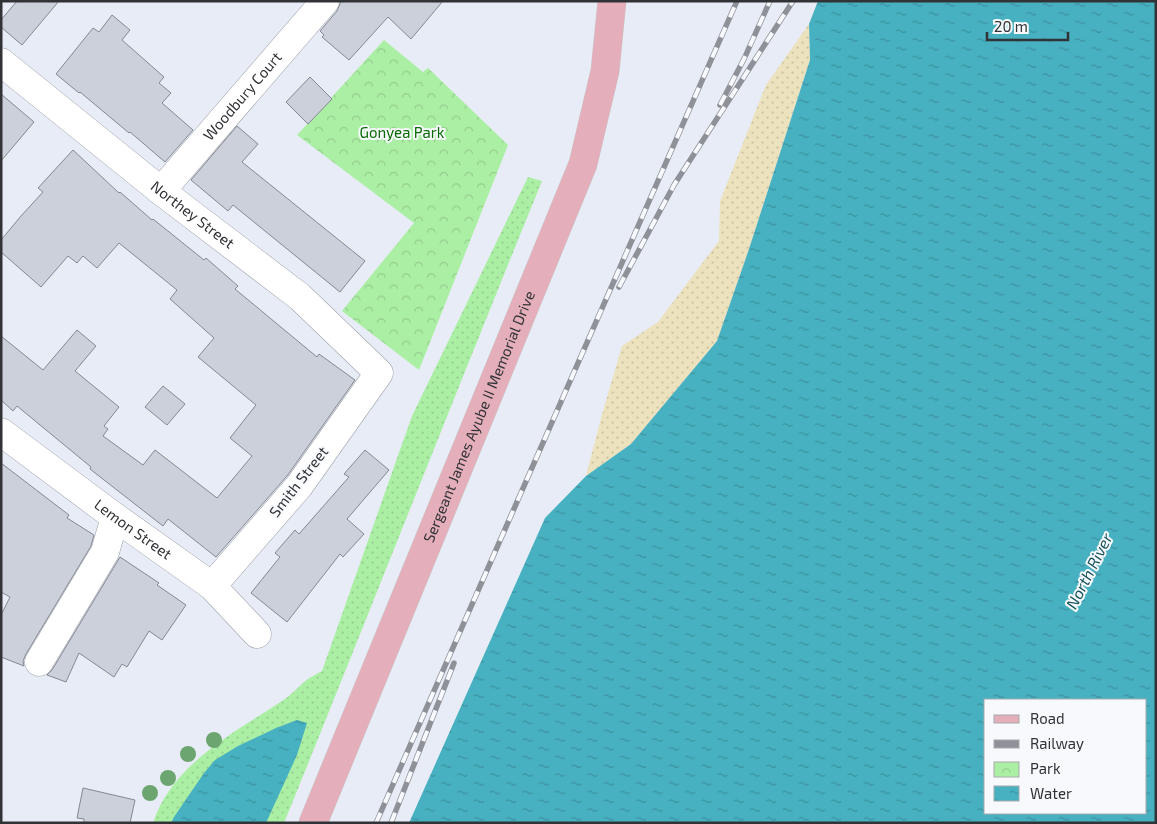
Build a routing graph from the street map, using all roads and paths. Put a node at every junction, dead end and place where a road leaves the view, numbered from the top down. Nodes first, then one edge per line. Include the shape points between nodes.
1 (325, 1) edge
2 (612, 1) edge
3 (1, 62) edge
4 (161, 190) junction
5 (379, 373) joint
6 (1, 432) edge
7 (115, 517) junction
8 (212, 586) junction
9 (257, 634) dead end
10 (39, 662) dead end
11 (312, 823) edge

1 - 4 street, Woodbury Court
2 - 11 main road, Sergeant James Ayube II Memorial Drive via 605,71 583,164
3 - 4 street, Northey Street
4 - 5 street, Northey Street via 300,297
5 - 8 street, Smith Street via 299,486
6 - 7 street, Lemon Street
7 - 8 street, Lemon Street
7 - 10 street via 105,552
8 - 9 street, Lemon Street

